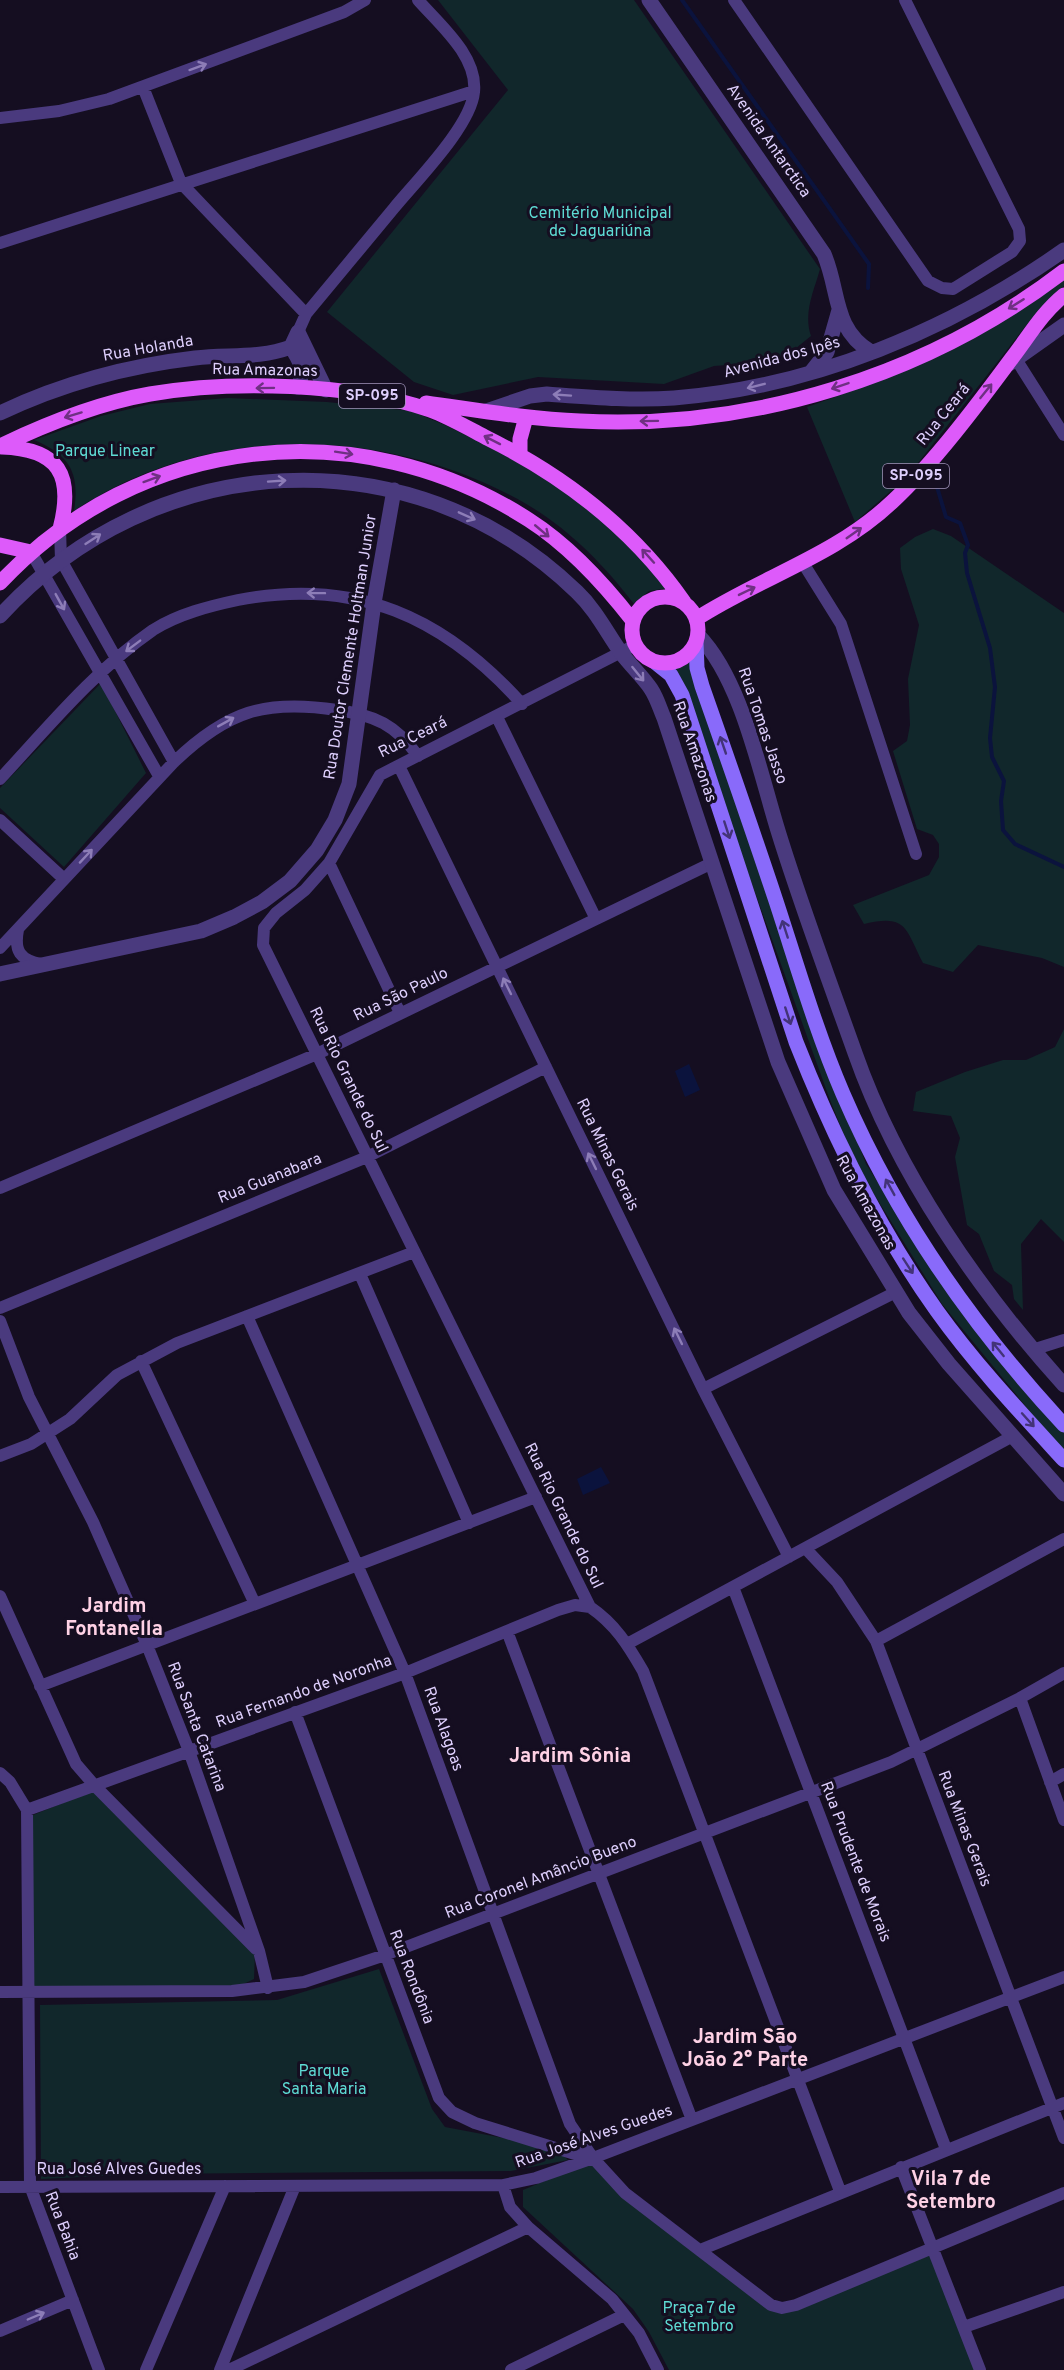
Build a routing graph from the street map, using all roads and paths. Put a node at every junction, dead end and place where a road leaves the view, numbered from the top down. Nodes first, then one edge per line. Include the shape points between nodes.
1 (365, 0) edge
2 (418, 0) edge
3 (649, 0) edge
4 (734, 0) edge
5 (905, 0) edge
6 (143, 87) junction
7 (474, 92) junction
8 (0, 118) edge
9 (181, 183) junction
10 (0, 243) edge
11 (1064, 250) edge
12 (1064, 271) edge
13 (1064, 295) edge
14 (839, 310) junction
15 (306, 314) junction
16 (1064, 325) edge
17 (834, 328) junction
18 (298, 333) junction
19 (291, 347) junction
20 (871, 352) junction
21 (851, 358) junction
22 (1012, 360) junction
23 (812, 371) junction
24 (298, 387) junction
25 (327, 390) junction
26 (380, 396) junction
27 (486, 411) junction
28 (0, 413) edge
29 (526, 417) junction
30 (1064, 435) edge
31 (0, 446) edge
32 (520, 455) junction
33 (394, 490) junction
34 (60, 529) junction
35 (0, 544) edge
36 (31, 552) junction
37 (61, 561) junction
38 (803, 563) junction
39 (45, 574) junction
40 (0, 582) edge
41 (684, 602) junction
42 (374, 603) junction
43 (0, 616) edge
44 (696, 619) junction
45 (633, 621) junction
46 (697, 638) junction
47 (628, 649) junction
48 (116, 659) junction
49 (656, 663) junction
50 (99, 671) junction
51 (522, 704) junction
52 (361, 713) junction
53 (497, 717) junction
54 (418, 756) junction
55 (174, 762) junction
56 (399, 766) junction
57 (159, 776) junction
58 (0, 779) edge
59 (0, 820) edge
60 (916, 854) dead end
61 (329, 863) junction
62 (712, 863) junction
63 (64, 879) junction
64 (596, 919) junction
65 (264, 928) joint
66 (18, 930) junction
67 (0, 948) edge
68 (45, 965) junction
69 (497, 966) junction
70 (0, 974) edge
71 (400, 1013) junction
72 (317, 1054) junction
73 (546, 1067) junction
74 (368, 1157) junction
75 (0, 1188) edge
76 (414, 1252) junction
77 (360, 1274) junction
78 (896, 1292) junction
79 (0, 1308) edge
80 (247, 1316) junction
81 (0, 1322) edge
82 (1064, 1340) edge
83 (1032, 1350) junction
84 (141, 1361) junction
85 (1064, 1385) edge
86 (703, 1389) junction
87 (1064, 1425) edge
88 (48, 1433) junction
89 (1011, 1437) junction
90 (0, 1456) edge
91 (1064, 1460) edge
92 (1064, 1494) edge
93 (536, 1497) junction
94 (469, 1522) junction
95 (1064, 1539) edge
96 (807, 1549) junction
97 (789, 1557) junction
98 (358, 1565) junction
99 (733, 1587) junction
100 (0, 1596) edge
101 (255, 1604) junction
102 (590, 1607) junction
103 (507, 1631) junction
104 (876, 1641) junction
105 (627, 1644) junction
106 (147, 1645) junction
107 (405, 1673) junction
108 (1064, 1673) edge
109 (40, 1686) junction
110 (1020, 1698) junction
111 (295, 1712) junction
112 (916, 1749) junction
113 (189, 1750) junction
114 (0, 1773) edge
115 (1064, 1774) edge
116 (1050, 1782) junction
117 (95, 1786) junction
118 (811, 1792) junction
119 (27, 1810) junction
120 (1064, 1820) edge
121 (705, 1833) junction
122 (598, 1873) junction
123 (493, 1914) junction
124 (259, 1951) junction
125 (384, 1955) junction
126 (1064, 1977) edge
127 (268, 1988) junction
128 (0, 1992) edge
129 (29, 1992) junction
130 (1010, 1998) junction
131 (904, 2038) junction
132 (798, 2079) junction
133 (1058, 2105) edge
134 (692, 2120) junction
135 (1064, 2138) edge
136 (946, 2149) junction
137 (592, 2158) junction
138 (901, 2167) junction
139 (503, 2185) junction
140 (30, 2186) junction
141 (225, 2186) junction
142 (295, 2186) junction
143 (0, 2187) edge
144 (840, 2191) junction
145 (1064, 2193) edge
146 (528, 2227) junction
147 (933, 2248) junction
148 (700, 2250) junction
149 (1064, 2292) edge
150 (73, 2300) junction
151 (624, 2314) junction
152 (964, 2327) junction
153 (0, 2331) edge
154 (99, 2370) edge
155 (146, 2370) edge
156 (220, 2370) edge
157 (229, 2370) edge
158 (511, 2370) edge
159 (658, 2370) edge
160 (980, 2370) edge

6 -> 1 street via 344,12
2 - 7 street via 460,49 471,70
3 - 14 street, Avenida Antarctica via 824,254 834,276
4 - 5 street via 928,281 953,288 1012,252 1020,241 1019,229
6 - 8 street via 58,111
6 - 9 street
7 - 9 street
7 - 15 street via 466,116 445,147
9 - 10 street
9 - 15 street
11 - 20 street, Avenida dos Ipês via 940,325
12 -> 29 main road, SP-095 via 1012,307 950,342 871,376 787,403 754,411 670,420 581,422
13 - 22 main road, SP-095 via 1034,324
14 - 17 street, Avenida Antarctica
14 - 20 street, Avenida Antarctica via 849,335
15 - 18 street
16 - 22 street
17 - 21 street via 840,345
17 - 23 street, Avenida Antarctica via 827,352
18 - 19 street
18 - 25 street
19 - 24 street via 304,374
19 - 28 street, Rua Holanda via 270,355 198,357 133,366 44,392
20 - 21 street, Avenida dos Ipês
21 - 23 street, Avenida dos Ipês
22 - 30 street
38 -> 22 main road, Rua Ceará / SP-095 via 838,544 893,502
23 -> 27 street, Avenida dos Ipês via 734,391 672,398 547,394
24 - 25 main road, Rua Amazonas / SP-095
24 -> 31 main road, Rua Amazonas / SP-095 via 149,394 50,423
25 - 26 main road, Rua Amazonas / SP-095
26 - 27 main road, SP-095
32 -> 26 main road, Rua Amazonas / SP-095 via 431,411
27 - 29 main road, SP-095
29 - 32 main road
31 - 34 main road via 42,453 61,474 66,499
41 -> 32 main road, Rua Amazonas / SP-095 via 645,552 604,513 569,485
37 -> 33 street, Rua Amazonas via 134,516 175,499 239,485 295,480
33 - 42 street, Rua Doutor Clemente Holtman Junior
33 -> 47 street, Rua Amazonas via 469,516 507,538 578,593
34 - 36 main road
34 - 37 street
34 -> 45 main road via 152,478 206,463 285,451 330,451 376,458 475,489 530,521 567,552
35 - 36 main road
36 - 39 street
36 - 40 main road
37 - 39 street, Rua Amazonas
37 - 48 street
44 -> 38 main road, Rua Ceará / SP-095
38 - 60 street via 841,624
39 - 43 street, Rua Amazonas
39 -> 50 street
41 - 44 main road, SP-095
41 - 45 main road via 661,597 650,600 638,610
42 -> 48 street via 326,593 297,592 206,606 155,629
42 - 51 street via 426,624 465,648
42 - 52 street, Rua Doutor Clemente Holtman Junior
44 - 46 main road, SP-095
45 - 47 main road
46 - 49 main road via 681,659
46 - 83 street, Rua Tomas Jasso via 711,649 726,676 856,1056 883,1118 976,1277
87 -> 46 main road via 957,1298 890,1187 843,1094 818,1031 702,686 697,668
47 - 49 main road
47 - 51 street, Rua Ceará
47 -> 62 street, Rua Amazonas via 664,718
48 - 50 street
48 - 55 street
49 -> 91 main road via 671,675 682,695 796,1042 846,1158 895,1246 937,1310 982,1369
50 - 57 street
50 - 58 street
51 - 53 street, Rua Ceará
52 - 54 street via 386,723 406,738
55 -> 52 street via 200,737 266,706 300,704
52 - 68 street, Rua Doutor Clemente Holtman Junior via 349,784 335,820 317,850 290,880 262,902 201,931
53 - 54 street, Rua Ceará
53 - 64 street
54 - 56 street, Rua Ceará
55 - 57 street
56 - 61 street, Rua Ceará via 380,775
56 - 69 street, Rua Minas Gerais
63 -> 57 street
59 - 63 street
61 - 65 street, Rua Ceará
61 - 71 street
62 - 64 street, Rua São Paulo
62 - 78 street, Rua Amazonas via 778,1062 806,1129 834,1190
63 - 66 street
64 - 69 street, Rua São Paulo
65 - 72 street, Rua Rio Grande do Sul via 263,945
66 - 67 street
66 - 68 street via 15,943 19,954 27,961
68 - 70 street, Rua Doutor Clemente Holtman Junior
69 - 71 street, Rua São Paulo
73 -> 69 street, Rua Minas Gerais
71 - 72 street, Rua São Paulo
72 - 74 street, Rua Rio Grande do Sul
72 - 75 street, Rua São Paulo
73 - 74 street, Rua Guanabara
86 -> 73 street, Rua Minas Gerais
74 - 76 street, Rua Rio Grande do Sul
74 - 79 street, Rua Guanabara
76 - 77 street
76 - 93 street, Rua Rio Grande do Sul
77 - 80 street
77 - 94 street
78 - 86 street
78 - 89 street, Rua Amazonas via 949,1364
80 - 84 street
80 - 98 street, Rua Alagoas
81 - 88 street, Rua Santa Catarina via 29,1397
82 - 83 street
83 - 85 street, Rua Tomas Jasso
84 - 88 street
84 - 101 street
86 - 97 street, Rua Minas Gerais
88 - 90 street
88 - 106 street, Rua Santa Catarina via 93,1522
89 - 92 street, Rua Amazonas
89 - 96 street
93 - 94 street
93 - 102 street, Rua Rio Grande do Sul
94 - 98 street
95 - 104 street
96 - 97 street
96 - 104 street, Rua Minas Gerais via 837,1582
97 - 99 street
98 - 101 street
98 - 107 street, Rua Alagoas
99 - 105 street
99 - 118 street, Rua Prudente de Morais
100 - 109 street
101 - 106 street
102 - 103 street, Rua Fernando de Noronha via 575,1605
102 - 105 street, Rua Rio Grande do Sul via 608,1619
103 - 107 street, Rua Fernando de Noronha
103 - 122 street
104 - 112 street, Rua Minas Gerais
105 - 121 street, Rua Rio Grande do Sul via 644,1671
106 - 109 street
106 - 113 street, Rua Santa Catarina
107 - 111 street, Rua Fernando de Noronha
107 - 123 street, Rua Alagoas
108 - 110 street, Rua Coronel Amâncio Bueno
109 - 117 street via 76,1764
110 - 112 street, Rua Coronel Amâncio Bueno
110 - 116 street
111 - 113 street, Rua Fernando de Noronha
111 - 125 street, Rua Rondônia
112 - 118 street, Rua Coronel Amâncio Bueno
112 - 130 street, Rua Minas Gerais
113 - 117 street, Rua Fernando de Noronha
113 - 124 street, Rua Santa Catarina
114 - 119 street
115 - 116 street
116 - 120 street
117 - 119 street, Rua Fernando de Noronha
117 - 124 street
118 - 121 street, Rua Coronel Amâncio Bueno
118 - 131 street, Rua Prudente de Morais
119 - 129 street, Rua Bahia
121 - 122 street, Rua Coronel Amâncio Bueno
121 - 132 street, Rua Rio Grande do Sul
122 - 123 street, Rua Coronel Amâncio Bueno
122 - 134 street
123 - 125 street, Rua Coronel Amâncio Bueno
123 - 137 street, Rua Alagoas via 570,2124
124 - 127 street, Rua Santa Catarina
125 - 127 street, Rua Coronel Amâncio Bueno via 304,1982
125 - 137 street, Rua Rondônia via 439,2098 452,2112 475,2123
126 - 130 street, Rua José Alves Guedes
127 - 129 street, Rua Coronel Amâncio Bueno
128 - 129 street, Rua Coronel Amâncio Bueno
129 - 140 street, Rua Bahia
130 - 131 street, Rua José Alves Guedes
130 - 133 street, Rua Minas Gerais
131 - 132 street, Rua José Alves Guedes
131 - 136 street, Rua Prudente de Morais
132 - 134 street, Rua José Alves Guedes
132 - 144 street, Rua Rio Grande do Sul
133 - 135 street, Rua Minas Gerais
133 - 136 street
134 - 137 street, Rua José Alves Guedes
136 - 138 street
137 - 139 street, Rua José Alves Guedes
137 - 148 street, Rua Alagoas via 625,2193
138 - 144 street
138 - 147 street
139 - 142 street, Rua José Alves Guedes
139 - 146 street via 510,2207
140 - 141 street, Rua José Alves Guedes
140 - 143 street, Rua José Alves Guedes
140 - 150 street, Rua Bahia
141 - 142 street, Rua José Alves Guedes
141 - 155 street
142 - 156 street
144 - 148 street
145 - 147 street
146 - 151 street via 612,2299
146 - 157 street
147 - 148 street, Rua Alagoas via 782,2308 771,2305
147 - 152 street
149 - 152 street
153 -> 150 street
150 - 154 street, Rua Bahia
151 - 158 street
151 - 159 street
152 - 160 street

